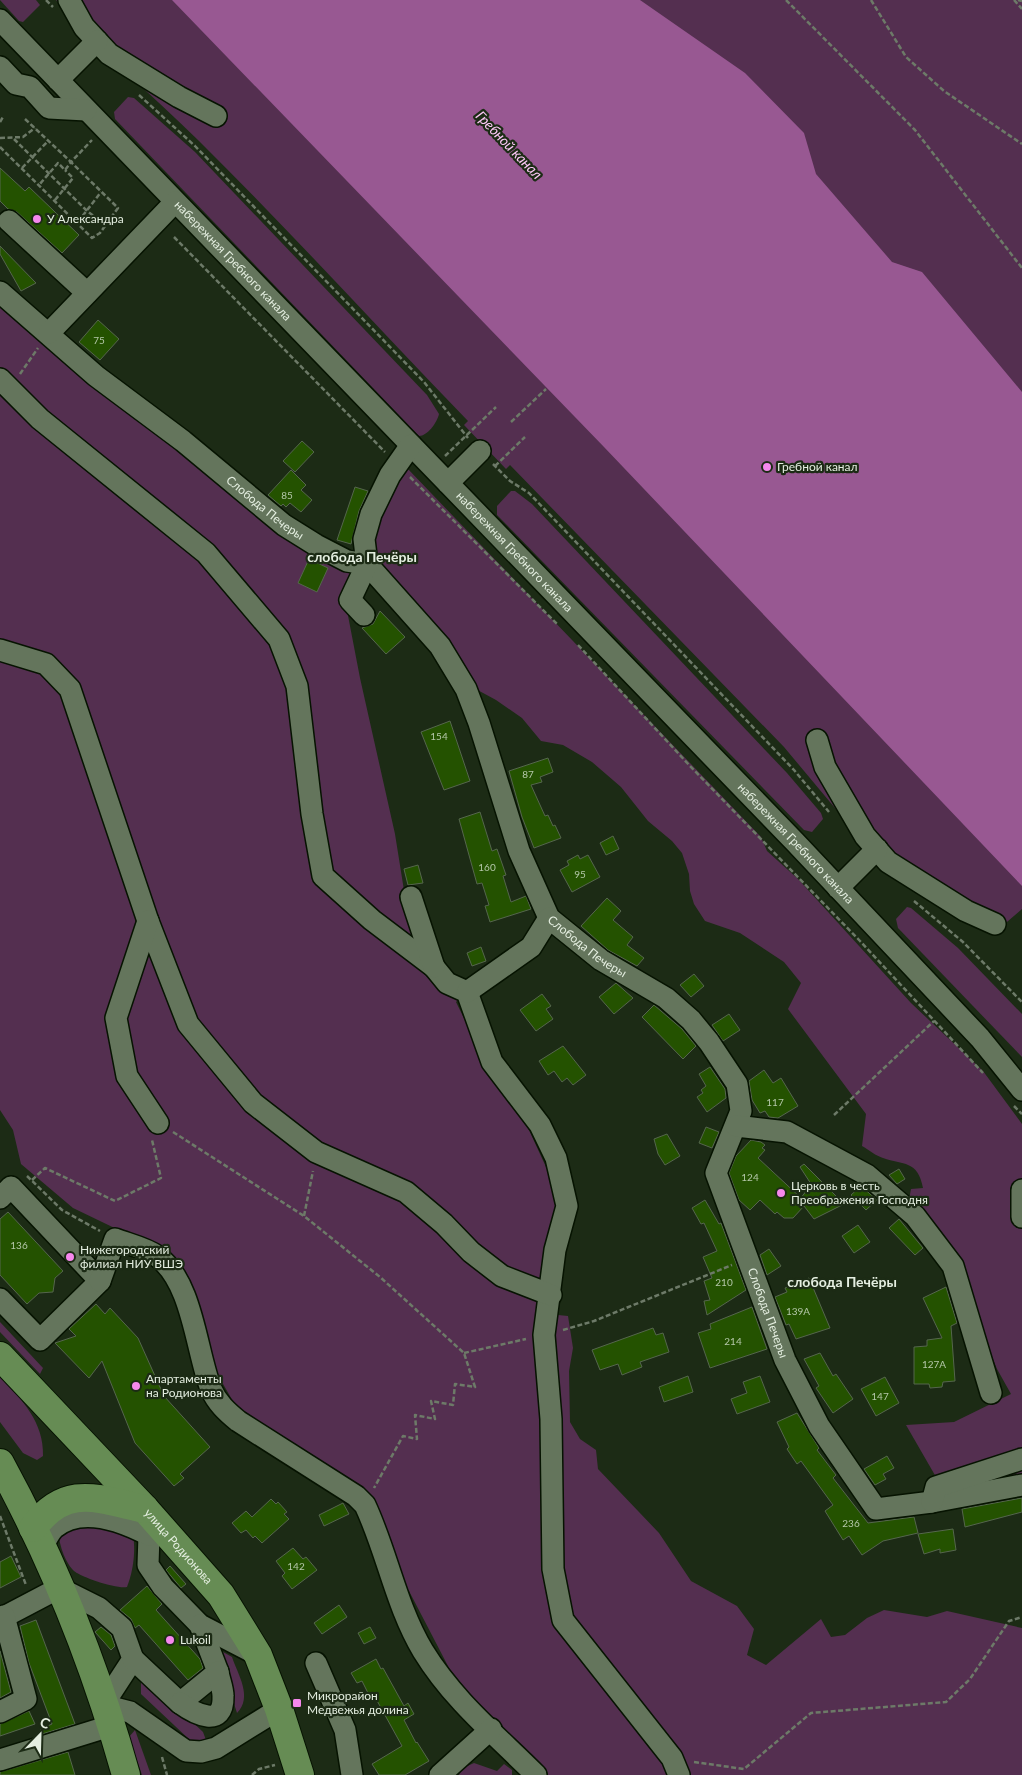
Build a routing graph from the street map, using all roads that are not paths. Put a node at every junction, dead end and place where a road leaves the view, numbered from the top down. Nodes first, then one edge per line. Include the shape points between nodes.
1 (64, 7) edge
2 (0, 20) edge
3 (97, 41) junction
4 (0, 67) edge
5 (58, 80) junction
6 (86, 110) junction
7 (216, 116) dead end
8 (175, 202) junction
9 (9, 221) dead end
10 (0, 292) edge
11 (87, 293) junction
12 (49, 333) junction
13 (4, 385) edge
14 (411, 445) junction
15 (481, 451) road end
16 (448, 483) junction
17 (367, 564) junction
18 (364, 615) dead end
19 (0, 650) edge
20 (817, 740) dead end
21 (877, 849) junction
22 (838, 888) junction
23 (411, 897) dead end
24 (549, 918) junction
25 (148, 921) junction
26 (995, 924) dead end
27 (434, 967) junction
28 (467, 992) junction
29 (1015, 1095) edge
30 (158, 1123) road end
31 (736, 1126) junction
32 (1022, 1190) edge
33 (6, 1193) edge
34 (1022, 1217) edge
35 (100, 1281) junction
36 (551, 1295) junction
37 (0, 1299) edge
38 (0, 1356) edge
39 (991, 1392) dead end
40 (1022, 1459) edge
41 (0, 1463) edge
42 (1022, 1485) edge
43 (932, 1502) junction
44 (145, 1509) junction
45 (149, 1535) junction
46 (37, 1538) junction
47 (59, 1588) junction
48 (2, 1618) edge
49 (200, 1625) junction
50 (258, 1655) junction
51 (134, 1659) junction
52 (316, 1663) dead end
53 (218, 1672) junction
54 (180, 1703) junction
55 (279, 1709) junction
56 (0, 1712) edge
57 (107, 1716) junction
58 (491, 1729) junction
59 (0, 1760) edge
60 (298, 1767) edge
61 (676, 1767) edge
62 (126, 1775) edge
63 (352, 1775) edge
64 (440, 1775) edge
65 (536, 1775) edge

1 - 3 street
2 - 5 street, набережная Гребного канала
3 - 5 street
3 - 7 street via 109,54
4 - 6 street via 16,84 30,87 49,108
5 - 6 street, набережная Гребного канала
6 - 8 street, набережная Гребного канала
8 - 11 street
8 - 14 street, набережная Гребного канала
9 - 11 street
10 - 12 street, Слобода Печеры
11 - 12 street
12 - 17 street, Слобода Печеры via 96,376 183,441 284,525 346,560
13 - 27 street via 40,419 206,553 279,639 297,686 312,814 324,876 372,920
14 - 16 street, набережная Гребного канала
14 - 17 street via 370,514 364,539
15 - 16 street
16 - 22 street, набережная Гребного канала
17 - 18 street via 350,600
17 - 24 street, Слобода Печеры via 440,646 466,689 480,723 519,851
19 - 25 street via 46,664 70,689
20 - 21 street via 825,767 865,836
21 - 22 street
21 - 26 street via 888,862 966,911
22 - 29 street, набережная Гребного канала via 980,1038
23 - 27 street
24 - 28 street via 531,947
24 - 31 street, Слобода Печеры via 601,960 666,998 691,1020 737,1084 741,1110
25 - 30 street via 116,1018 127,1076
25 - 36 street via 188,1024 253,1103 316,1152 406,1192 502,1276
27 - 28 street via 447,983
28 - 36 street via 492,1062 540,1126 556,1158 567,1206 555,1250
31 - 39 street via 787,1132 868,1175 915,1216 953,1266
31 - 43 street, Слобода Печеры via 716,1173 785,1360 819,1426 876,1509
32 - 34 street
33 - 35 street
35 - 37 street via 40,1340
35 - 58 street via 115,1239 157,1256 172,1272 183,1294 212,1390 222,1408 365,1505 422,1649 446,1686
36 - 61 street via 544,1335 551,1419 553,1569 563,1620
38 - 44 main road, улица Родионова
40 - 43 street via 936,1487
41 - 46 main road
42 - 43 street, Слобода Печеры
44 - 45 street
44 - 46 main road via 92,1498 59,1503 45,1511
44 - 50 main road, улица Родионова via 221,1595
45 - 46 street via 131,1526 83,1516 66,1520
45 - 49 street via 148,1565 163,1587
46 - 47 main road
47 - 48 street
47 - 51 street via 99,1608 122,1628
47 - 57 main road
48 - 56 street via 26,1700
49 - 50 street
49 - 53 street
50 - 55 main road, улица Родионова
51 - 54 street
51 - 57 street
52 - 63 street via 345,1730
53 - 54 street
53 - 54 street via 223,1696 221,1708 214,1715 194,1714
55 - 57 street via 216,1748 201,1752 186,1751 130,1712
55 - 60 main road, улица Родионова
57 - 59 street
57 - 62 main road
58 - 64 street
58 - 65 street

